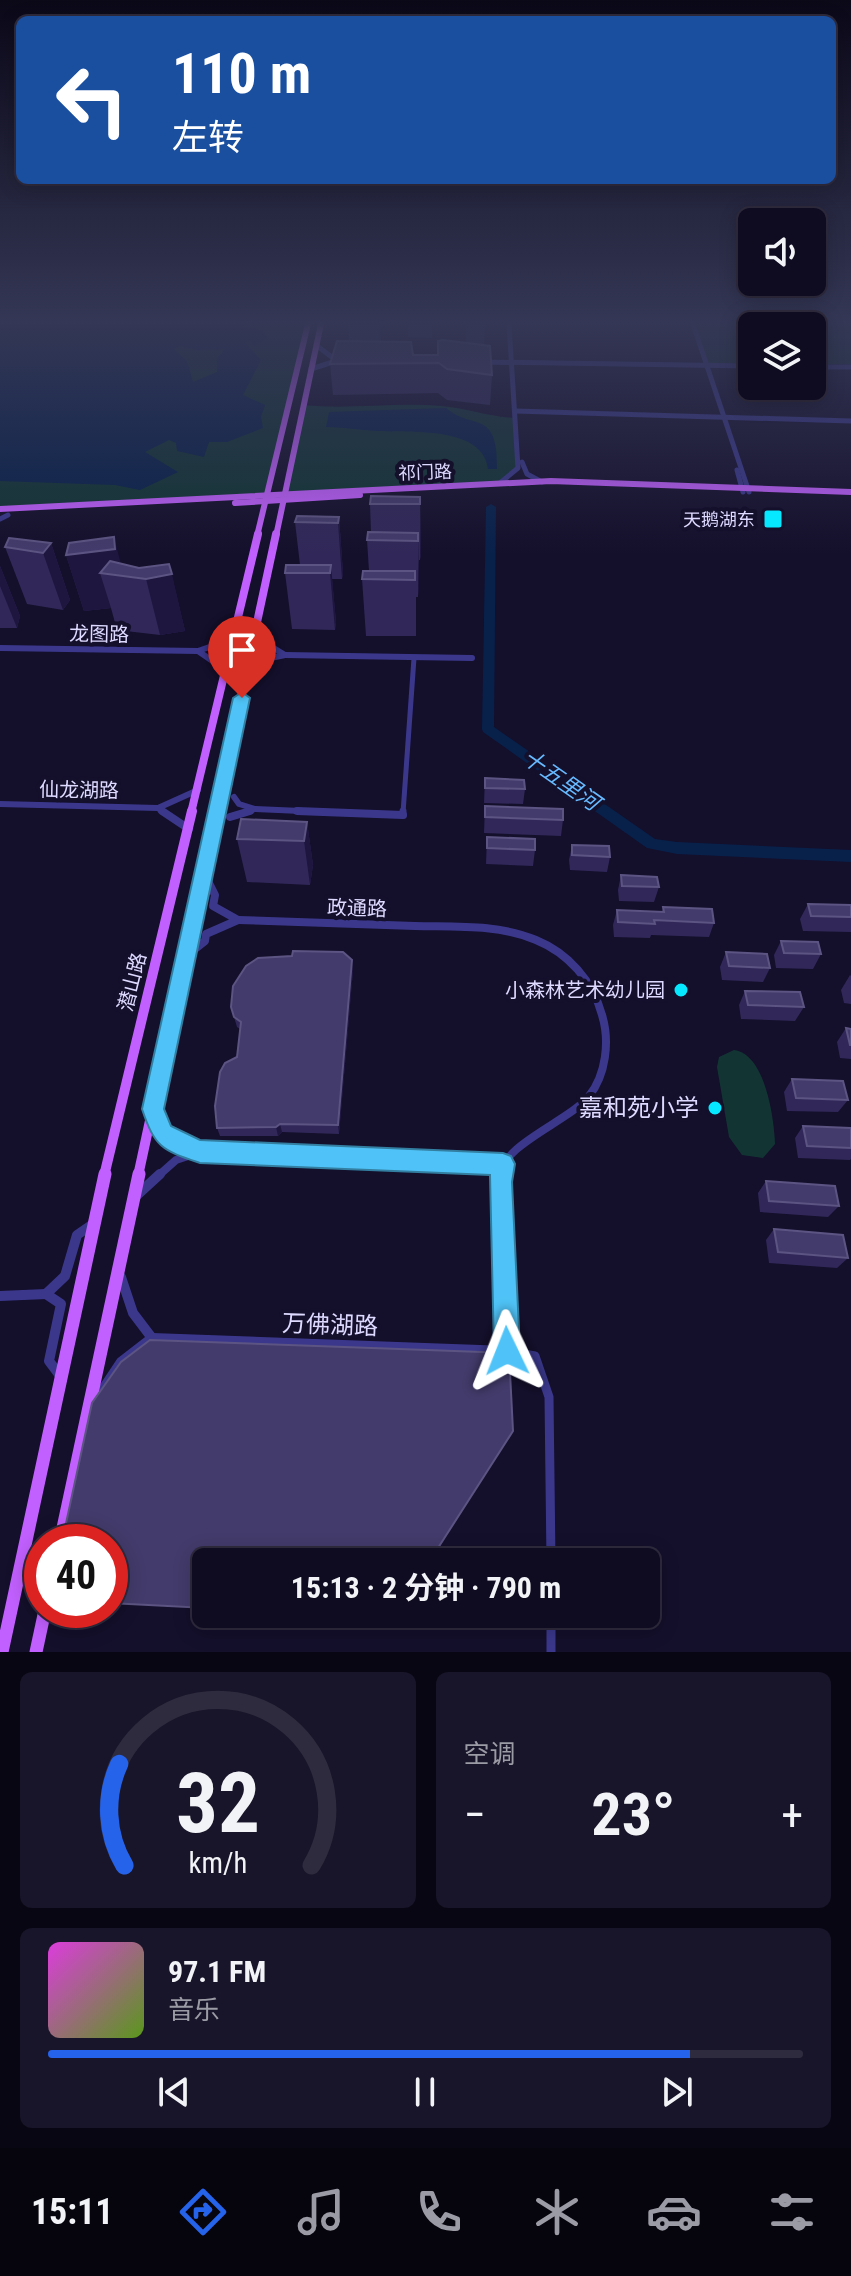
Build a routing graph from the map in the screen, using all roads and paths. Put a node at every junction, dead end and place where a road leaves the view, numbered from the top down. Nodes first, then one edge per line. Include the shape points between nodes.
1 (290, 401) edge
2 (304, 401) edge
3 (516, 401) edge
4 (716, 401) edge
5 (517, 412) junction
6 (722, 418) junction
7 (851, 422) edge
8 (542, 482) junction
9 (500, 483) junction
10 (745, 489) junction
11 (851, 494) edge
12 (283, 497) junction
13 (268, 498) junction
14 (0, 509) edge
15 (3, 516) edge
16 (237, 632) junction
17 (254, 636) junction
18 (0, 648) edge
19 (198, 651) junction
20 (285, 655) junction
21 (414, 658) junction
22 (472, 658) dead end
23 (248, 669) junction
24 (227, 671) junction
25 (198, 790) junction
26 (234, 797) dead end
27 (0, 804) edge
28 (158, 808) junction
29 (255, 809) junction
30 (403, 815) joint
31 (230, 817) dead end
32 (189, 830) junction
33 (203, 871) junction
34 (238, 920) junction
35 (184, 957) junction
36 (153, 1109) junction
37 (200, 1152) junction
38 (503, 1164) junction
39 (135, 1198) junction
40 (93, 1224) junction
41 (120, 1266) junction
42 (46, 1294) junction
43 (0, 1296) edge
44 (152, 1338) junction
45 (507, 1351) junction
46 (62, 1379) junction
47 (87, 1417) junction
48 (64, 1524) edge
49 (551, 1548) edge
50 (41, 1628) edge
51 (551, 1628) edge
52 (2, 1652) edge
53 (36, 1652) edge
54 (551, 1652) edge

1 - 13 main road, 潜山路
2 - 12 main road
3 - 5 street
4 - 6 street
5 - 6 street
5 - 8 street via 522,466
5 - 9 street via 518,468
6 - 7 street
6 - 10 street
8 - 9 main road, 祁门路
8 - 10 main road, 祁门路
9 - 12 main road, 祁门路
10 - 11 main road, 祁门路
10 - 12 main road, 祁门路 via 552,487
12 - 13 main road, 祁门路
12 - 17 main road
13 - 14 main road, 祁门路
13 - 15 main road, 祁门路
13 - 16 main road, 潜山路
16 - 19 street
16 - 24 main road, 潜山路
17 - 20 street
17 - 23 main road
18 - 19 street, 龙图路
19 - 24 street
20 - 21 street
20 - 23 street
21 - 22 street
21 - 30 street
23 - 33 main road
24 - 25 main road, 潜山路
25 - 28 street
25 - 32 main road, 潜山路
26 - 29 street
27 - 28 street, 仙龙湖路
28 - 32 street
29 - 30 street
29 - 31 street
32 - 40 main road, 潜山路
33 - 34 street via 215,895 213,906
33 - 35 main road
34 - 35 street via 206,934 205,941
34 - 38 street, 政通路 via 475,928 536,940 571,962 596,994 607,1030 603,1067 587,1100 572,1115 514,1150
35 - 36 main road
36 - 37 street via 162,1134
36 - 39 main road
37 - 38 street
37 - 39 street via 176,1160
38 - 45 street
39 - 41 main road
40 - 42 street via 77,1235 60,1286
40 - 46 main road, 潜山路
41 - 44 street via 122,1289
41 - 47 main road
42 - 43 street
42 - 46 street via 61,1304 49,1361
44 - 45 street, 万佛湖路
44 - 47 street via 121,1362
45 - 49 street via 535,1356 549,1397
46 - 52 main road, 潜山路
47 - 48 main road
50 - 53 main road
51 - 54 street

